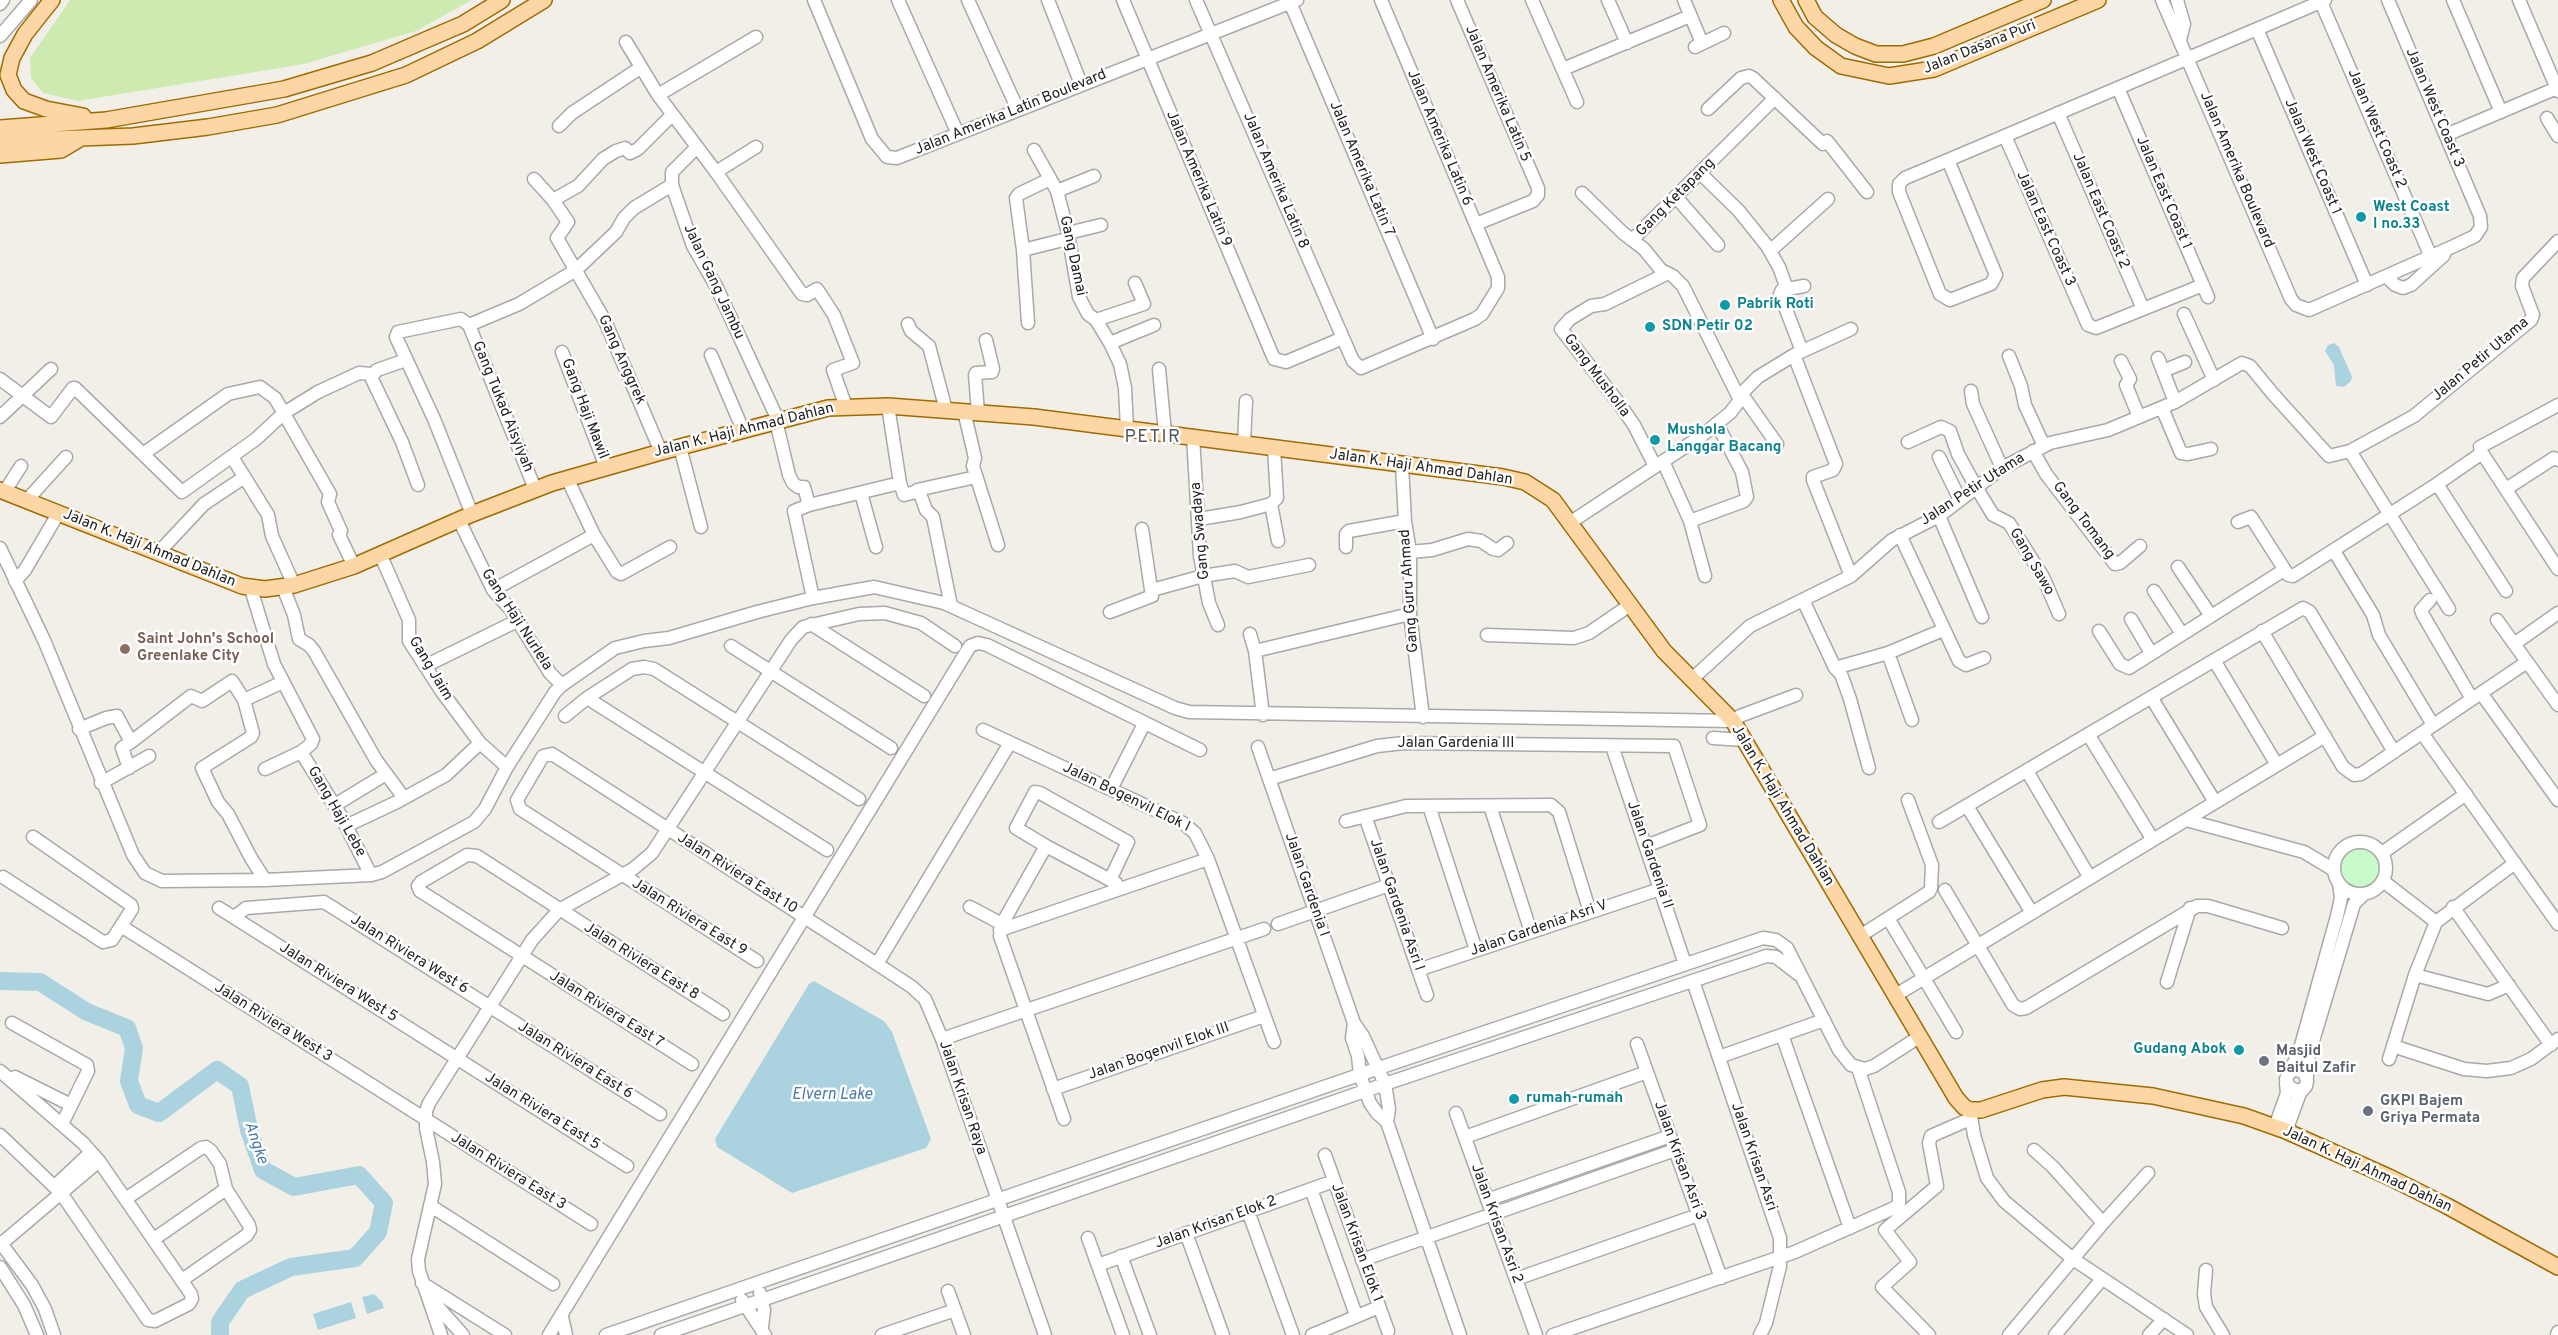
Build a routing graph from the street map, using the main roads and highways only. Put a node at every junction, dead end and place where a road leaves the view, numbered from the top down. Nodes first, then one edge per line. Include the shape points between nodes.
1 (52, 0) edge
2 (502, 0) edge
3 (544, 0) edge
4 (1781, 0) edge
5 (1806, 0) edge
6 (2043, 0) edge
7 (2098, 0) edge
8 (106, 120) junction
9 (0, 128) edge
10 (81, 138) junction
11 (0, 141) edge
12 (0, 155) edge
13 (2, 491) edge
14 (2558, 1267) edge

1 - 8 main road via 12,58 8,75 14,90 24,101 46,109
2 - 8 main road via 463,24 372,63 284,89
3 - 10 main road via 472,44 406,75 344,96 277,115 208,127
4 - 7 main road, Jalan Dasana Puri via 1796,27 1841,66 1889,76 1934,69
5 - 6 main road, Jalan Dasana Puri via 1815,16 1836,35 1876,54 1903,54 1934,46
8 - 9 main road
10 - 11 main road
10 - 12 main road via 60,150
13 - 14 main road, Jalan K. Haji Ahmad Dahlan via 251,589 289,586 354,566 567,478 828,408 888,406 971,412 1193,436 1525,482 1545,493 1664,651 1738,729 1900,992 1919,1037 1970,1114 2042,1090 2064,1087 2163,1098 2235,1114 2282,1127 2342,1155 2447,1206

